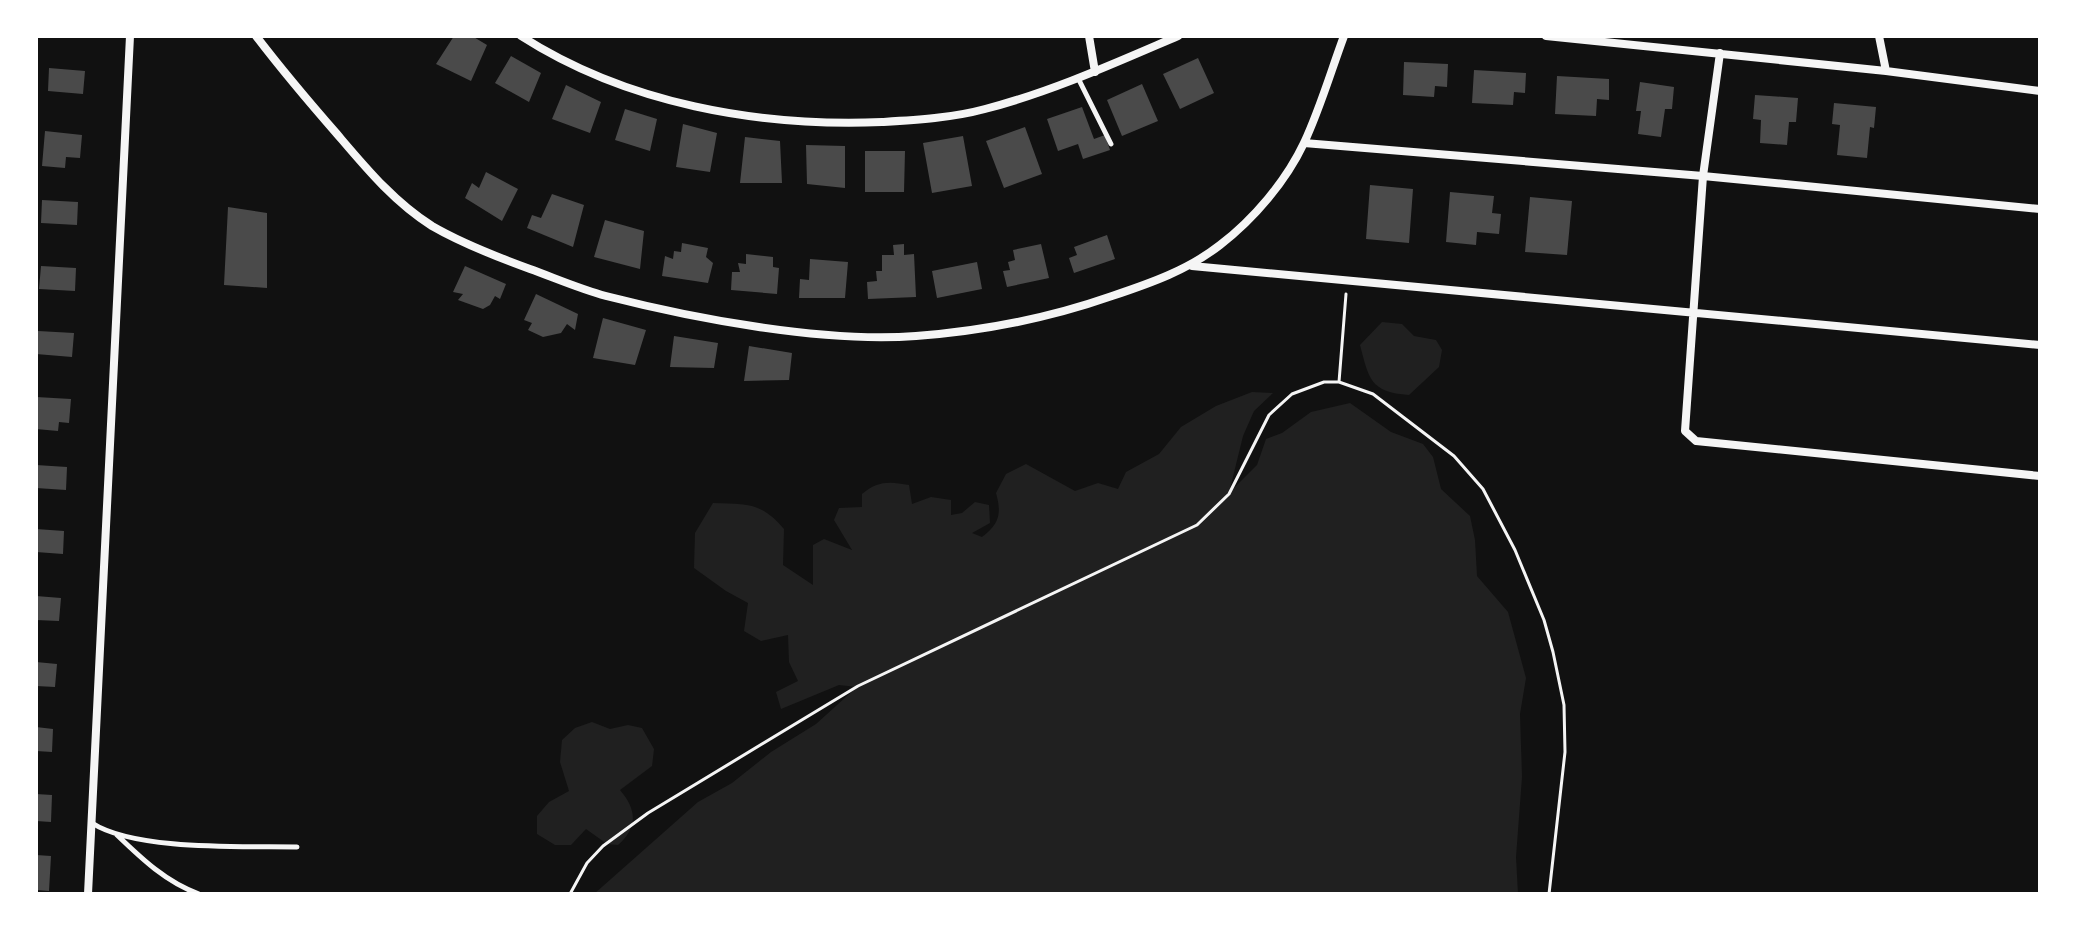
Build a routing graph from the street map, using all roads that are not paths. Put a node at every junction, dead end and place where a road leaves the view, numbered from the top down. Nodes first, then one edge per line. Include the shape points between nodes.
1 (130, 36) edge
2 (256, 36) edge
3 (521, 36) edge
4 (1089, 36) edge
5 (1178, 36) edge
6 (1344, 36) edge
7 (1546, 36) edge
8 (1879, 36) edge
9 (1720, 53) junction
10 (1886, 71) junction
11 (1095, 72) junction
12 (1078, 78) junction
13 (2040, 91) edge
14 (1304, 143) junction
15 (1111, 144) dead end
16 (1703, 176) junction
17 (2040, 209) edge
18 (1192, 266) junction
19 (1693, 314) junction
20 (2040, 345) edge
21 (2040, 476) edge
22 (91, 822) junction
23 (116, 835) junction
24 (297, 847) dead end
25 (88, 894) edge
26 (199, 894) edge

1 - 22 street
2 - 18 street via 397,202 487,253 603,295 772,328 914,336 1043,317
3 - 12 street via 596,76 661,97 787,121 921,120 984,110
4 - 11 street
5 - 11 street
6 - 14 street
7 - 9 street
8 - 10 street
9 - 10 street
9 - 16 street
10 - 13 street
11 - 12 street
12 - 15 lane
14 - 16 street
14 - 18 street via 1257,212
16 - 17 street
16 - 19 street
18 - 19 street
19 - 20 street
19 - 21 street via 1685,431 1696,441
22 - 23 lane
22 - 25 street
23 - 24 lane via 186,844
23 - 26 lane via 161,875

